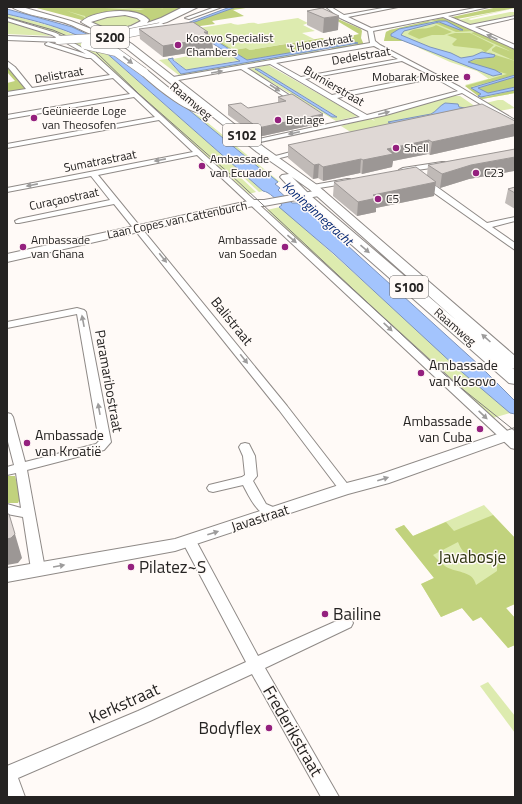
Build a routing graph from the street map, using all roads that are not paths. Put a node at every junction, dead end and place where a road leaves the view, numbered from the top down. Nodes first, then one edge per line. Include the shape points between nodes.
1 (15, 7) edge
2 (197, 7) edge
3 (220, 7) edge
4 (328, 7) edge
5 (396, 7) edge
6 (486, 7) edge
7 (384, 8) edge
8 (33, 11) junction
9 (189, 11) edge
10 (444, 16) junction
11 (342, 17) junction
12 (515, 17) edge
13 (7, 19) edge
14 (502, 20) junction
15 (515, 24) edge
16 (90, 25) junction
17 (158, 26) junction
18 (470, 27) junction
19 (370, 30) junction
20 (130, 31) junction
21 (140, 34) junction
22 (7, 37) edge
23 (91, 37) junction
24 (113, 37) junction
25 (60, 41) junction
26 (48, 44) dead end
27 (373, 45) junction
28 (515, 47) edge
29 (93, 56) junction
30 (402, 60) junction
31 (271, 62) junction
32 (7, 63) edge
33 (242, 67) junction
34 (115, 76) junction
35 (434, 76) junction
36 (173, 79) junction
37 (298, 79) junction
38 (31, 91) junction
39 (463, 91) junction
40 (7, 94) edge
41 (134, 95) junction
42 (330, 97) junction
43 (306, 108) edge
44 (492, 110) junction
45 (204, 111) junction
46 (478, 113) edge
47 (7, 117) edge
48 (366, 117) junction
49 (159, 118) junction
50 (326, 120) dead end
51 (515, 122) edge
52 (332, 124) junction
53 (343, 132) edge
54 (251, 142) junction
55 (7, 146) edge
56 (309, 150) edge
57 (198, 153) junction
58 (272, 158) junction
59 (453, 162) edge
60 (448, 170) edge
61 (397, 172) edge
62 (93, 173) junction
63 (357, 179) edge
64 (350, 188) edge
65 (7, 190) edge
66 (309, 192) junction
67 (115, 200) junction
68 (253, 203) junction
69 (515, 219) edge
70 (19, 221) dead end
71 (486, 226) junction
72 (138, 228) junction
73 (515, 247) edge
74 (7, 258) edge
75 (7, 325) edge
76 (515, 364) edge
77 (515, 379) edge
78 (7, 417) edge
79 (513, 435) edge
80 (245, 447) dead end
81 (21, 468) junction
82 (7, 471) edge
83 (246, 480) junction
84 (213, 488) dead end
85 (346, 489) junction
86 (7, 509) edge
87 (275, 513) junction
88 (28, 514) junction
89 (189, 541) junction
90 (38, 569) junction
91 (7, 575) edge
92 (346, 624) dead end
93 (255, 665) junction
94 (7, 774) edge
95 (16, 797) edge
96 (330, 797) edge

1 - 8 main road
2 - 9 main road, S200
3 - 9 street
4 - 11 street
5 - 7 street
6 - 10 street
7 - 11 street
8 - 16 main road
8 - 24 main road, Raamweg / S102
9 - 17 main road, S200
9 - 20 main road
9 - 21 main road via 177,23
10 - 18 street
10 - 19 street
11 - 19 street
12 - 14 street
13 - 29 street via 54,34
14 - 15 street
14 - 18 street
16 - 23 main road, bridge via 85,22 100,16 116,14 145,19 144,22 128,29
16 - 24 main road, S102
17 - 23 main road, S200, bridge
17 - 25 main road, S200, bridge via 114,36
28 -> 18 street
19 - 27 street
20 - 21 main road
20 - 24 main road
21 - 24 main road
22 - 25 main road, S200
22 - 25 main road, S200
23 - 25 main road, S200, bridge
24 - 36 main road, Raamweg / S102
24 - 45 main road, Raamweg / S102
25 -> 45 main road, bridge via 111,50 123,56 178,100
26 - 29 street via 84,56
27 - 30 street
27 - 31 street, 't Hoenstraat
29 - 34 street
30 - 35 street
30 - 37 street, Dedelstraat
31 - 33 street, 't Hoenstraat
31 - 37 street, Burnierstraat
32 - 38 street
36 -> 33 street, 't Hoenstraat
33 -> 43 street
34 - 38 street, Delistraat
34 - 41 street
35 - 39 street
35 - 42 street
36 - 54 main road, Raamweg / S102
37 - 42 street, Burnierstraat
38 - 40 street, Delistraat
39 - 44 street
48 -> 39 street
41 - 47 street
41 - 49 street
42 - 48 street, Burnierstraat
44 - 46 street
44 - 51 street
45 - 66 main road, Raamweg / S102
48 - 52 street
49 - 55 street
49 - 57 street
50 - 52 street
52 - 53 street
52 -> 54 street
54 - 58 main road, Raamweg / S102
56 - 58 street
57 -> 62 street, Sumatrastraat
57 - 68 street
58 - 66 main road, Raamweg / S102 via 284,165
59 - 61 street
60 - 71 street via 416,176
62 -> 65 street, Sumatrastraat
62 - 67 street, Balistraat
63 - 66 street
64 - 66 street
66 - 68 main road, Laan Copes van Cattenburch via 279,197 260,204
76 -> 66 main road, Raamweg / S100 via 348,218
66 -> 77 main road, Raamweg / S100
67 - 70 street, Curaçaostraat
67 - 72 street, Balistraat
68 - 72 main road, Laan Copes van Cattenburch
68 -> 79 street
69 - 71 street
71 - 73 street
72 - 74 main road, Laan Copes van Cattenburch
72 -> 85 street, Balistraat
81 -> 75 street, Paramaribostraat via 100,448 105,442 82,312
78 - 81 street
85 -> 79 street, Javastraat via 384,479
80 - 83 street via 249,456 251,476
81 - 82 street
81 - 88 street
83 - 84 street
83 - 87 street via 262,507
85 - 87 street, Javastraat
86 - 88 street
89 -> 87 street, Javastraat
88 - 90 street
90 -> 89 street, Javastraat
89 - 93 street, Frederikstraat
90 - 91 street, Javastraat
92 - 93 street
93 - 94 street, Kerkstraat via 144,716
93 - 96 street, Frederikstraat
94 - 95 street

